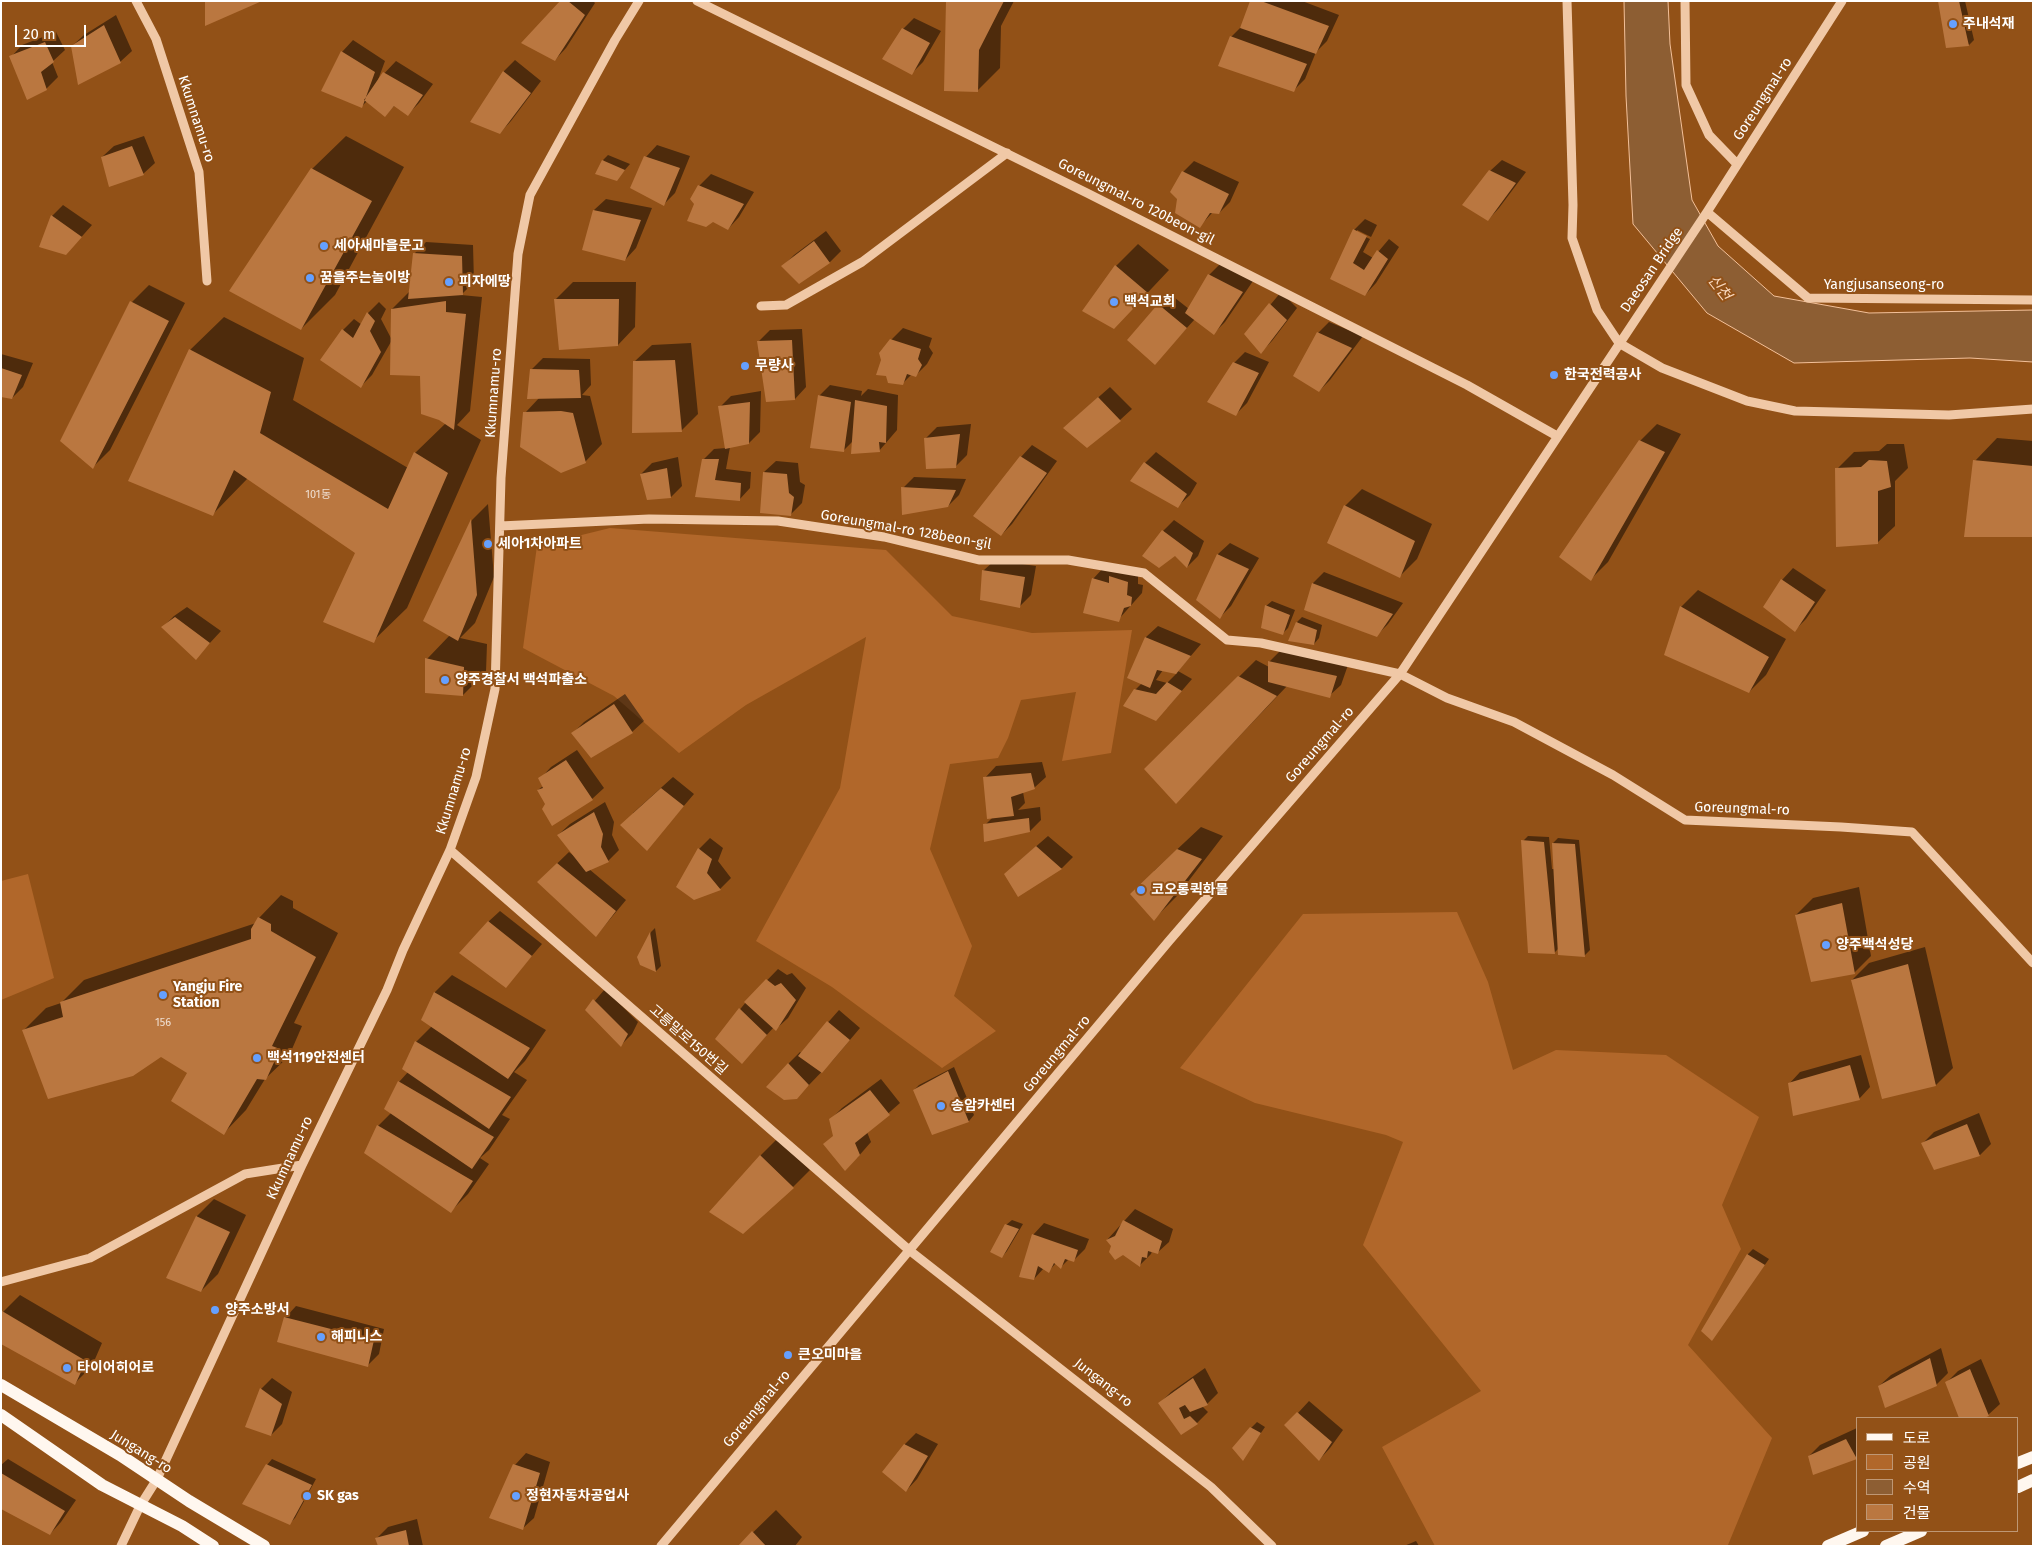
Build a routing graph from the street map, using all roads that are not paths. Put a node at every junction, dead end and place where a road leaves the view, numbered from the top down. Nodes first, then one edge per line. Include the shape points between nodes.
1 (136, 1) edge
2 (638, 1) edge
3 (697, 1) edge
4 (1566, 1) edge
5 (1685, 1) edge
6 (1842, 1) edge
7 (1007, 153) junction
8 (1737, 164) junction
9 (1707, 212) junction
10 (207, 281) dead end
11 (2033, 300) edge
12 (761, 306) dead end
13 (1619, 343) junction
14 (2033, 409) edge
15 (1557, 436) junction
16 (500, 526) junction
17 (1400, 674) junction
18 (450, 850) junction
19 (2033, 963) edge
20 (302, 1165) junction
21 (909, 1250) junction
22 (1, 1282) edge
23 (1, 1385) edge
24 (1, 1415) edge
25 (2033, 1457) edge
26 (2019, 1463) edge
27 (156, 1479) junction
28 (2033, 1480) edge
29 (2019, 1487) edge
30 (140, 1506) junction
31 (1861, 1532) edge
32 (1919, 1532) edge
33 (121, 1546) edge
34 (213, 1546) edge
35 (264, 1546) edge
36 (661, 1546) edge
37 (1272, 1546) edge
38 (1828, 1546) edge
39 (1886, 1546) edge

1 - 10 street, Kkumnamu-ro via 156,39 199,172
2 - 16 street, Kkumnamu-ro via 530,195 518,254
3 - 7 street, Goreungmal-ro 120beon-gil
4 - 13 street via 1572,238 1597,310
5 - 8 street via 1686,85 1709,135
6 - 8 street, Goreungmal-ro
7 - 12 street via 862,262 786,305
7 - 15 street, Goreungmal-ro 120beon-gil via 1467,385
8 - 9 street, Goreungmal-ro
9 - 11 street, Yangjusanseong-ro via 1808,298
9 - 13 street, Daeosan Bridge
13 - 14 street via 1662,368 1747,401 1795,411 1949,415
13 - 15 street, Goreungmal-ro
15 - 17 street, Goreungmal-ro
16 - 17 street, Goreungmal-ro 128beon-gil via 649,519 778,521 884,537 980,560 1068,560 1144,573 1227,640 1261,643
16 - 18 street, Kkumnamu-ro via 494,689 476,777
17 - 19 street, Goreungmal-ro via 1447,698 1514,722 1613,775 1684,820 1912,832
17 - 21 street, Goreungmal-ro
18 - 20 street, Kkumnamu-ro via 387,990
18 - 21 street, 고릉말로150번길
20 - 22 street via 245,1174 90,1258
20 - 27 street, Kkumnamu-ro
21 - 36 street, Goreungmal-ro
21 - 37 street, Jungang-ro via 1211,1487
23 - 27 main road, Jungang-ro
24 - 30 main road via 102,1485
25 - 26 main road
27 - 30 street, Kkumnamu-ro
27 - 35 main road, Jungang-ro
28 - 29 main road
30 - 33 street, Kkumnamu-ro
30 - 34 main road via 182,1526
31 - 38 main road
32 - 39 main road

